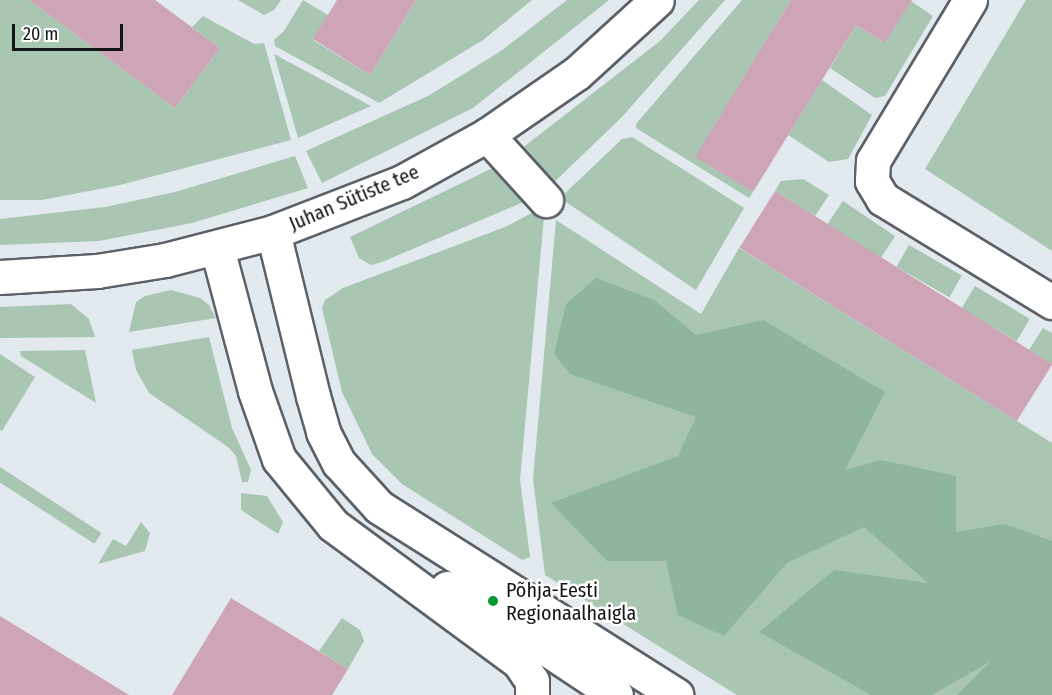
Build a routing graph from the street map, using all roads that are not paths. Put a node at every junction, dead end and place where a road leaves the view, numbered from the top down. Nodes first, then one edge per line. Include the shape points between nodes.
1 (657, 0) edge
2 (970, 0) edge
3 (487, 135) junction
4 (546, 200) dead end
5 (273, 232) junction
6 (217, 248) junction
7 (0, 277) edge
8 (1052, 302) edge
9 (357, 544) junction
10 (532, 695) edge
11 (616, 695) edge
12 (675, 695) edge

1 - 3 street, Juhan Sütiste tee via 577,73
2 - 8 street via 873,161 872,181 883,199
3 - 4 street
3 - 5 street, Juhan Sütiste tee via 402,182
5 - 6 street, Juhan Sütiste tee
5 - 12 street via 315,405 339,464 379,507
6 - 7 street, Juhan Sütiste tee via 97,271
6 - 9 street via 255,391 279,459 333,525
9 - 10 street via 519,662 532,681
9 - 11 street via 476,602

